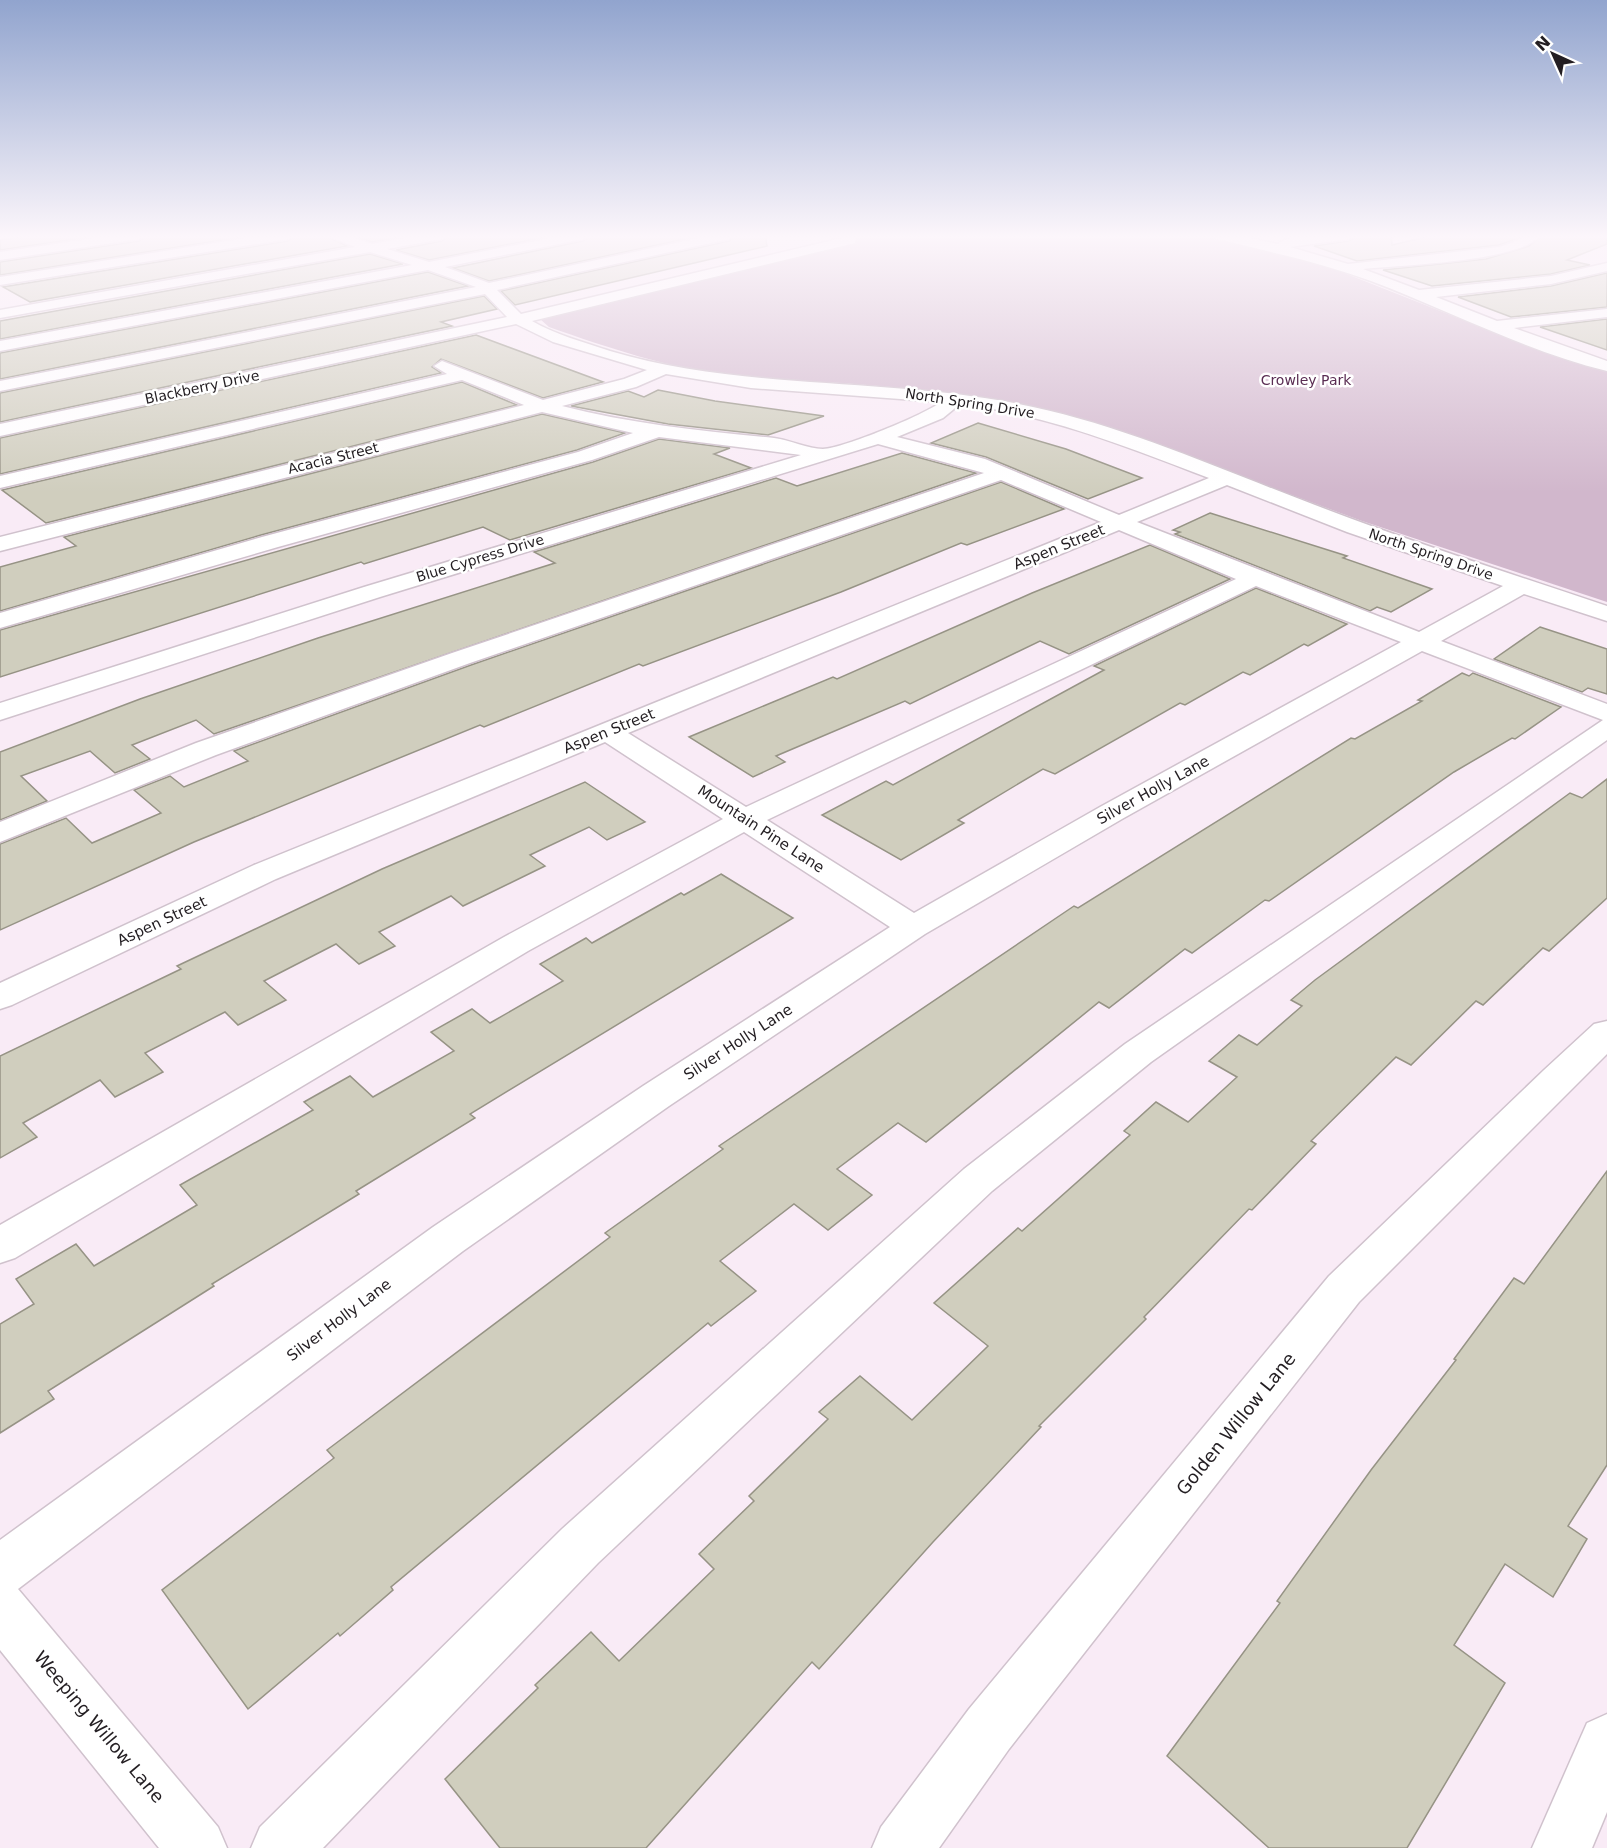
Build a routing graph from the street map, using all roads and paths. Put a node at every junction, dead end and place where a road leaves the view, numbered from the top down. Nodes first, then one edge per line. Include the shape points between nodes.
1 (133, 321) edge
2 (326, 321) edge
3 (509, 321) edge
4 (524, 321) edge
5 (1482, 321) edge
6 (1545, 321) edge
7 (1494, 326) junction
8 (0, 346) edge
9 (393, 346) junction
10 (1607, 366) edge
11 (664, 369) junction
12 (463, 375) junction
13 (0, 386) edge
14 (956, 398) junction
15 (541, 406) junction
16 (0, 430) edge
17 (658, 431) junction
18 (878, 438) junction
19 (823, 454) junction
20 (1002, 473) junction
21 (1225, 479) junction
22 (0, 482) edge
23 (1119, 522) junction
24 (4, 539) edge
25 (1256, 578) junction
26 (1523, 585) junction
27 (1607, 614) edge
28 (0, 621) edge
29 (1421, 642) junction
30 (0, 712) edge
31 (1607, 713) edge
32 (1607, 727) edge
33 (608, 732) junction
34 (745, 819) junction
35 (0, 833) edge
36 (913, 927) junction
37 (0, 997) edge
38 (1607, 1033) edge
39 (0, 1246) edge
40 (0, 1571) edge
41 (0, 1608) edge
42 (1607, 1743) edge
43 (197, 1848) edge
44 (281, 1848) edge
45 (903, 1848) edge
46 (1562, 1848) edge

1 - 8 street
2 - 13 street
3 - 9 street, Blackberry Drive
4 - 11 street, North Spring Drive via 562,340
5 - 7 street
6 - 7 street
7 - 10 street
9 - 12 street
9 - 16 street, Blackberry Drive
11 - 14 street, North Spring Drive via 753,383
11 - 15 street, Acacia Street
12 - 15 street
12 - 22 street
14 - 18 street, Blue Cypress Drive via 938,414
14 - 21 street, North Spring Drive via 1034,412
15 - 17 street
15 - 24 street, Acacia Street
17 - 19 street
17 - 28 street via 585,456 237,551
18 - 19 street, Blue Cypress Drive
18 - 20 street
19 - 30 street, Blue Cypress Drive via 372,592
20 - 23 street
20 - 35 street via 449,662 206,750
21 - 23 street, Aspen Street
21 - 26 street, North Spring Drive
23 - 25 street
23 - 33 street, Aspen Street
25 - 29 street
25 - 34 street
26 - 27 street, North Spring Drive
26 - 29 street, Silver Holly Lane
29 - 31 street
29 - 36 street, Silver Holly Lane
32 - 44 street via 1138,1053 978,1180 580,1545
33 - 34 street, Mountain Pine Lane
33 - 37 street, Aspen Street via 265,872
34 - 36 street, Mountain Pine Lane
34 - 39 street via 516,944
36 - 40 street, Silver Holly Lane via 448,1239
38 - 45 street, Golden Willow Lane via 1344,1289 989,1729
41 - 43 street, Weeping Willow Lane
42 - 46 street

